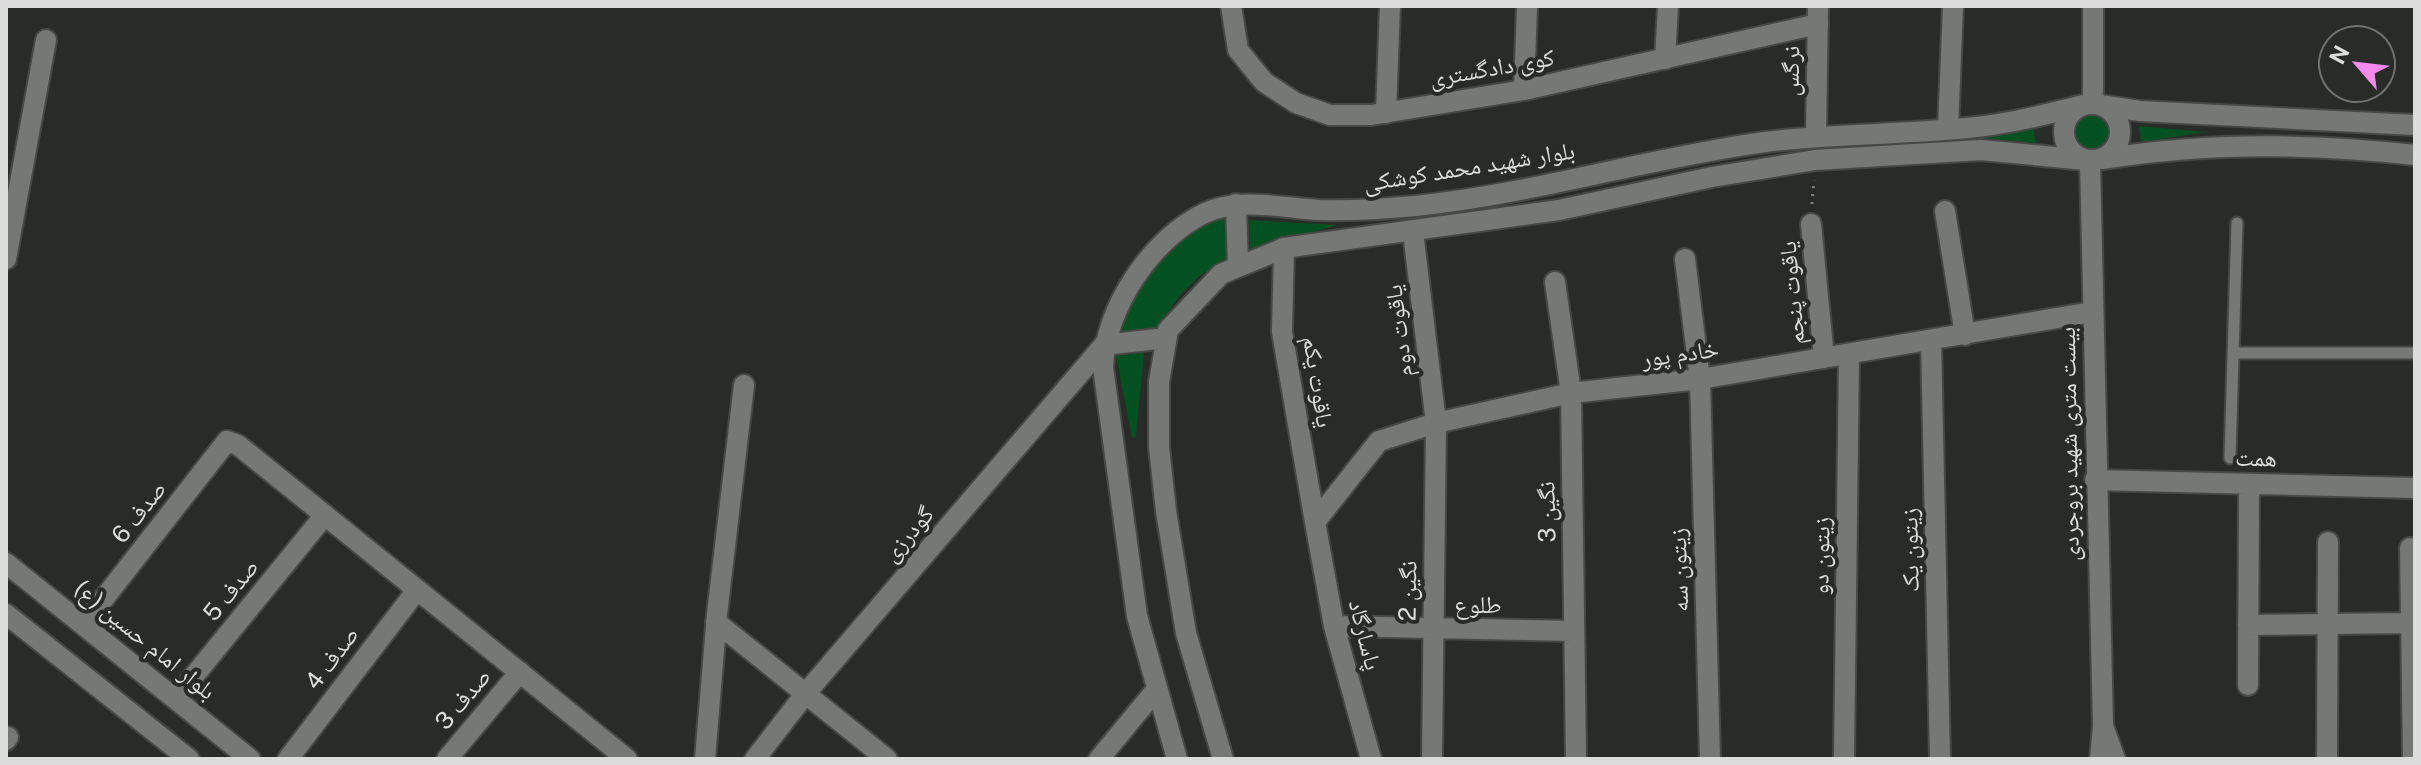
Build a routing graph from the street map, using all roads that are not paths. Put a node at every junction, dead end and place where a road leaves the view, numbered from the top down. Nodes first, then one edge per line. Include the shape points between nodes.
1 (1231, 6) edge
2 (1390, 6) edge
3 (1527, 6) edge
4 (1668, 6) edge
5 (1953, 6) edge
6 (2093, 6) edge
7 (1818, 15) edge
8 (46, 40) dead end
9 (1665, 59) junction
10 (1524, 90) junction
11 (2094, 104) junction
12 (1386, 113) junction
13 (2415, 125) edge
14 (1948, 129) junction
15 (1816, 137) junction
16 (2415, 155) edge
17 (2093, 160) junction
18 (15, 170) edge
19 (1236, 204) junction
20 (1945, 211) dead end
21 (2237, 223) dead end
22 (1811, 224) road end
23 (1413, 232) junction
24 (1284, 248) junction
25 (6, 259) edge
26 (1685, 259) dead end
27 (1238, 266) junction
28 (1555, 282) dead end
29 (2092, 312) junction
30 (1965, 335) junction
31 (1166, 338) junction
32 (1931, 340) junction
33 (1104, 345) junction
34 (2233, 353) junction
35 (2415, 353) edge
36 (1849, 354) junction
37 (1824, 358) junction
38 (1700, 379) junction
39 (744, 385) dead end
40 (1571, 393) junction
41 (1436, 423) junction
42 (2230, 458) dead end
43 (2095, 480) junction
44 (2249, 484) junction
45 (2415, 488) edge
46 (325, 515) junction
47 (1315, 522) junction
48 (2328, 542) dead end
49 (2410, 548) dead end
50 (6, 563) edge
51 (417, 590) junction
52 (6, 614) edge
53 (716, 622) junction
54 (2328, 622) junction
55 (2412, 623) junction
56 (84, 624) junction
57 (2248, 625) junction
58 (1334, 626) junction
59 (1433, 631) junction
60 (1574, 631) junction
61 (520, 672) junction
62 (2248, 685) dead end
63 (1156, 690) junction
64 (806, 693) junction
65 (176, 698) junction
66 (2103, 726) junction
67 (602, 752) edge
68 (2414, 757) edge
69 (189, 759) edge
70 (250, 759) edge
71 (288, 759) edge
72 (447, 759) edge
73 (627, 759) edge
74 (705, 759) edge
75 (755, 759) edge
76 (887, 759) edge
77 (1099, 759) edge
78 (1177, 759) edge
79 (1223, 759) edge
80 (1371, 759) edge
81 (1432, 759) edge
82 (1576, 759) edge
83 (1710, 759) edge
84 (1844, 759) edge
85 (1940, 759) edge
86 (2100, 759) edge
87 (2115, 759) edge
88 (2327, 759) edge

1 - 12 street, کوی دادگستری via 1238,50 1275,89 1330,115
2 - 12 street
3 - 10 street
4 - 9 street
5 - 14 street
6 - 11 street
7 - 9 street, کوی دادگستری
7 - 15 street, نرگس
8 - 18 street
9 - 10 street, کوی دادگستری
10 - 12 street, کوی دادگستری
11 - 13 street, بلوار شهید محمد کوشکی
11 - 14 street, بلوار شهید محمد کوشکی
11 - 17 street via 2115,115 2121,131 2116,148
11 - 17 street via 2072,112 2064,127 2071,152
14 - 15 street, بلوار شهید محمد کوشکی
15 - 19 street, بلوار شهید محمد کوشکی via 1697,153 1430,204 1366,211
16 - 17 street via 2295,144 2168,149
17 - 23 street via 1981,150 1815,160 1559,210
17 - 29 street, بیست متری شهید بروجردی
18 - 25 street
19 - 27 street
19 - 33 street, بلوار شهید محمد کوشکی via 1208,211 1164,244 1129,289
20 - 30 street
21 - 34 lane
22 - 37 street, یاقوت پنجم
23 - 24 street
23 - 41 street, یاقوت دوم
24 - 27 street
24 - 47 street, یاقوت یکم via 1282,332
26 - 38 street, زیتون سه
27 - 31 street via 1221,274 1195,299
28 - 40 street, نگین 3
29 - 30 street, خادم پور
29 - 43 street, بیست متری شهید بروجردی
30 - 32 street, خادم پور
31 - 33 street
31 - 79 street via 1159,382 1159,447 1166,511 1186,633
32 - 36 street, خادم پور
32 - 85 street, زیتون یک
33 - 63 street, بلوار شهید محمد کوشکی via 1103,389 1121,520
33 - 64 street, گودرزی
34 - 35 lane
34 - 42 lane
36 - 37 street, خادم پور
36 - 84 street, زیتون دو
37 - 38 street, خادم پور
38 - 40 street, خادم پور
38 - 83 street, زیتون سه
39 - 53 street
40 - 41 street, خادم پور
40 - 60 street, نگین 3
41 - 47 street, خادم پور via 1379,441
41 - 59 street, نگین 2
43 - 44 street, همت
43 - 66 street, بیست متری شهید بروجردی
44 - 45 street, همت
44 - 57 street
46 - 51 street
46 - 56 street, صدف 6 via 227,441
46 - 65 street, صدف 5
47 - 58 street, پاسارگاد
48 - 54 street
49 - 55 street
50 - 56 street, بلوار امام حسین (ع)
51 - 61 street
51 - 71 street, صدف 4
52 - 69 street
53 - 64 street
53 - 74 street
54 - 55 street
54 - 57 street
54 - 88 street
55 - 68 street
56 - 65 street, بلوار امام حسین (ع)
57 - 62 street
58 - 59 street, طلوع
58 - 80 street, پاسارگاد
59 - 60 street, طلوع
59 - 81 street, نگین 2
60 - 82 street, نگین 3
61 - 67 street
61 - 72 street, صدف 3
63 - 77 street
63 - 78 street, بلوار شهید محمد کوشکی
64 - 75 street, گودرزی
64 - 76 street
65 - 70 street, بلوار امام حسین (ع)
66 - 86 street, بیست متری شهید بروجردی
66 - 87 street, بیست متری شهید بروجردی
67 - 73 street

